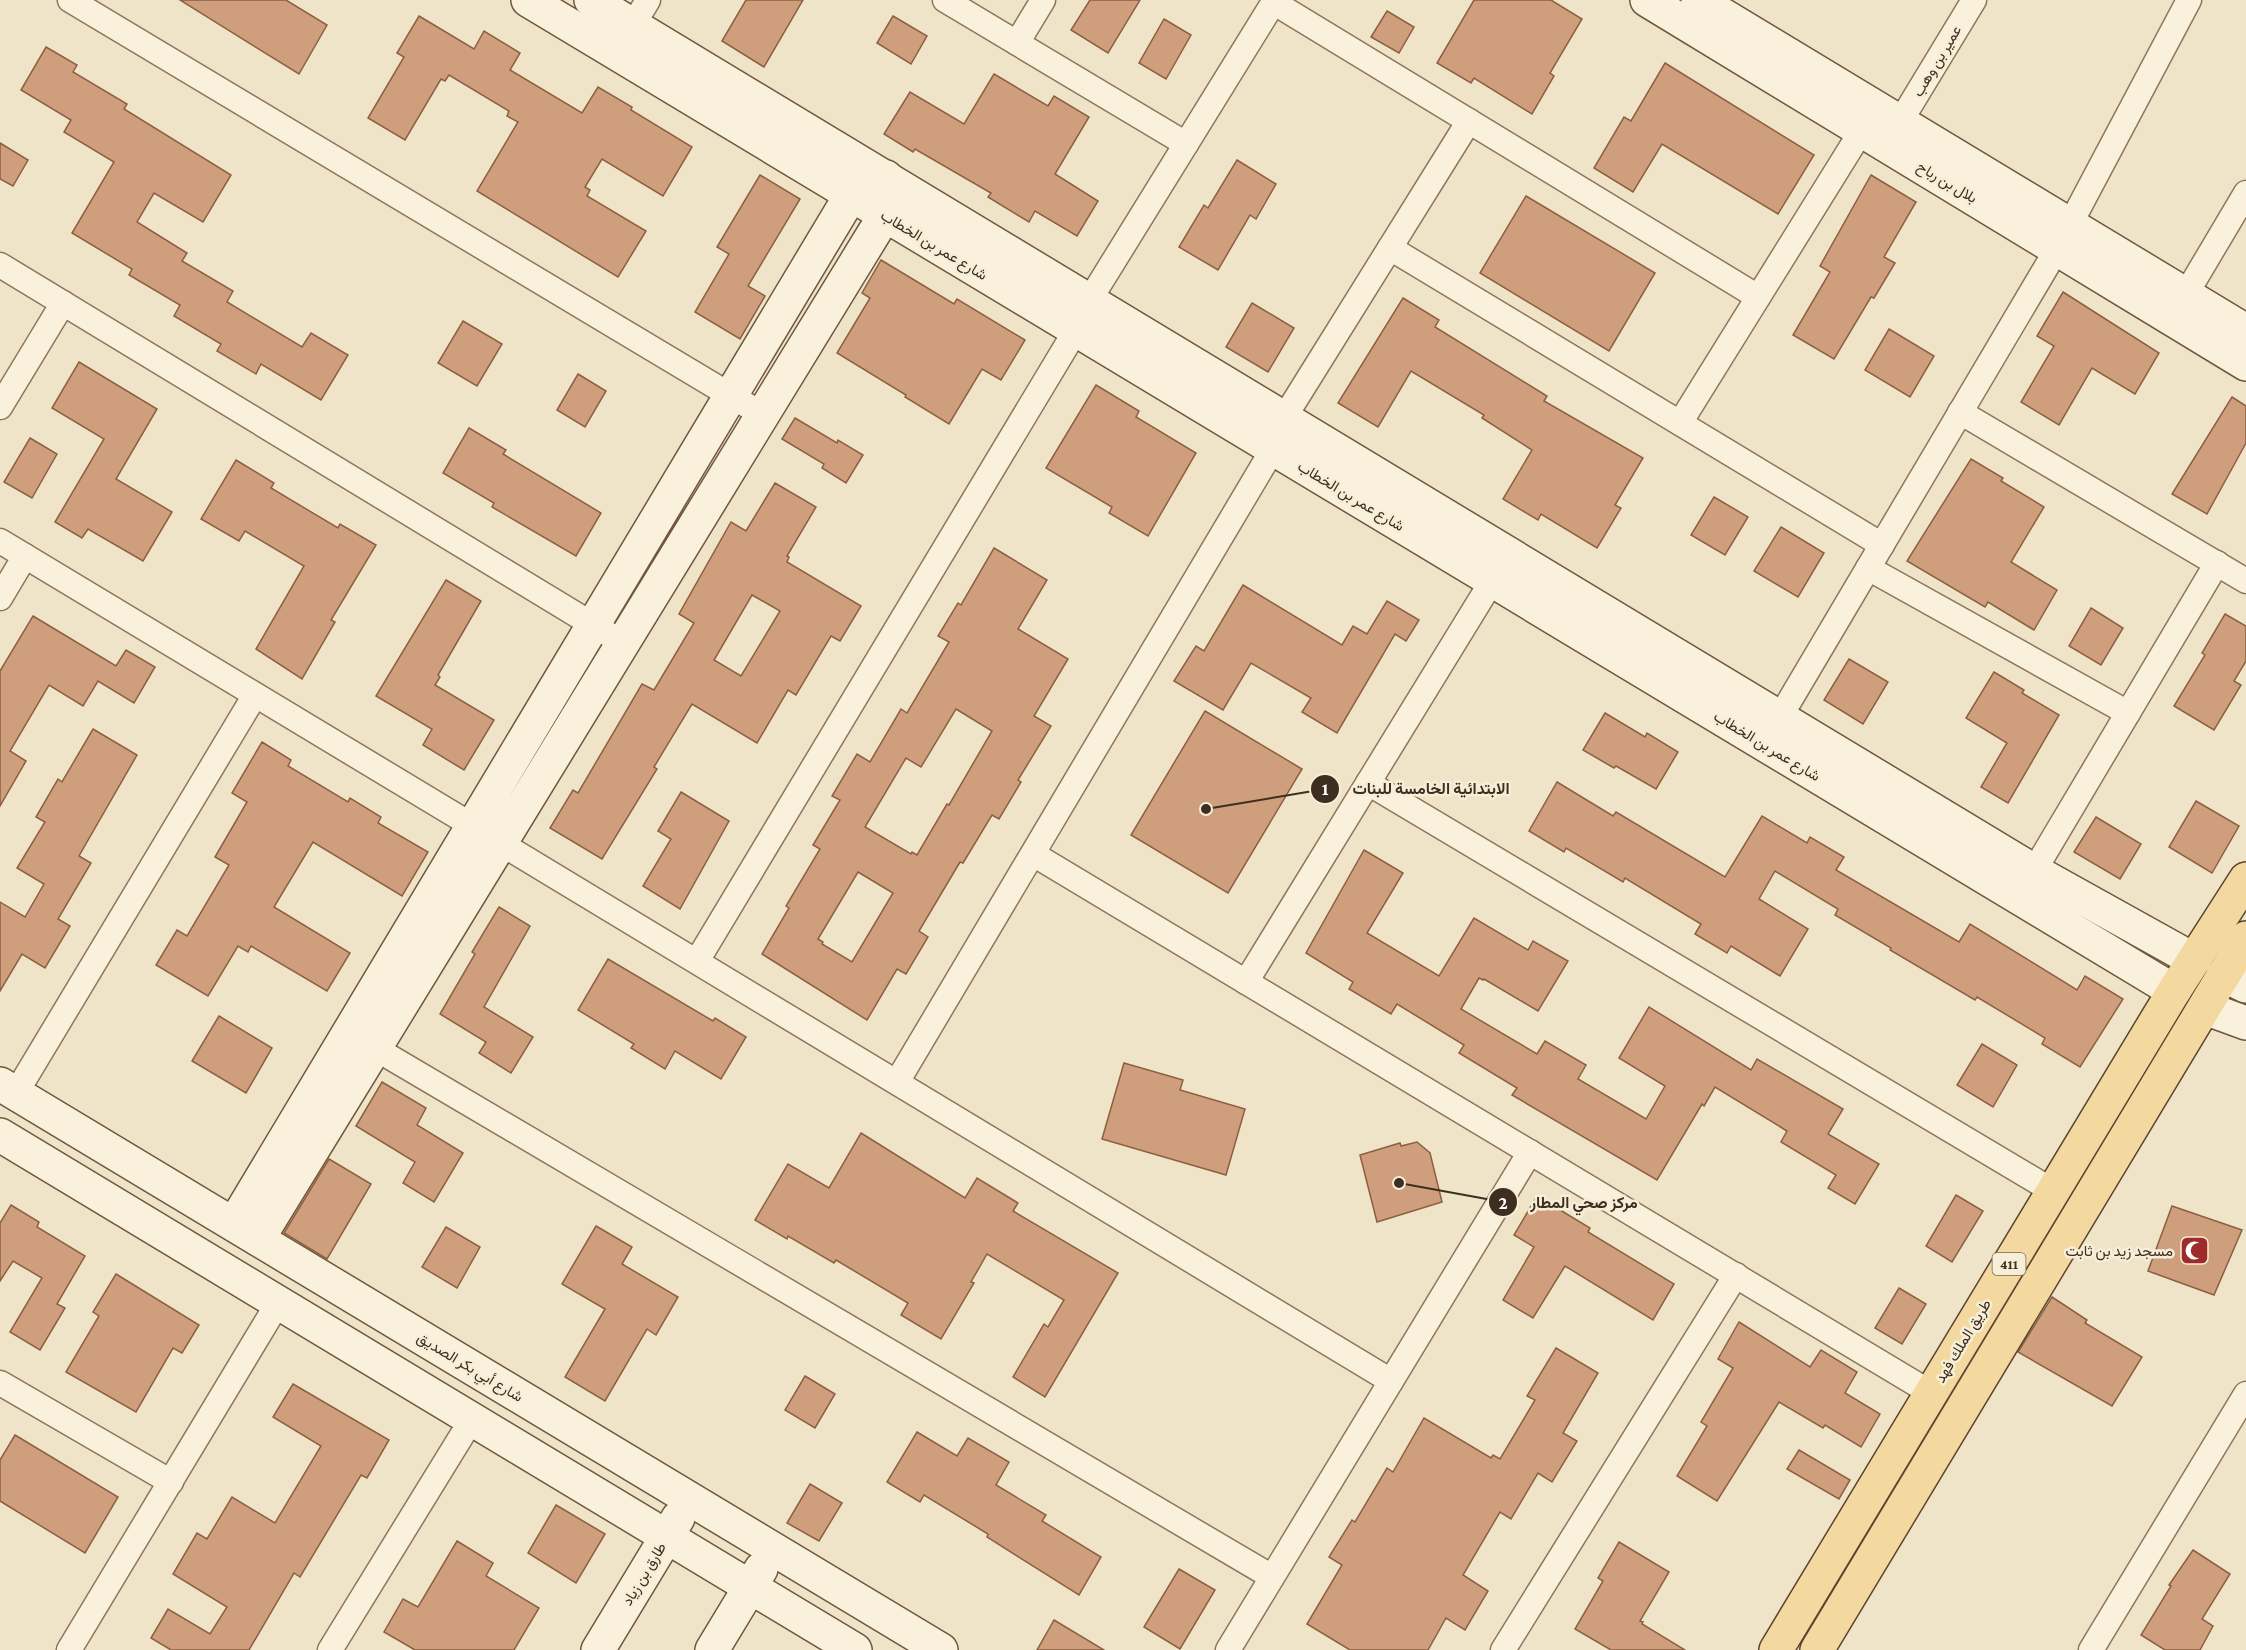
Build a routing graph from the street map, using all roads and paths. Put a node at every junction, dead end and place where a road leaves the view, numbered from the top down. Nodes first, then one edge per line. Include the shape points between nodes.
1 (70, 0) edge
2 (528, 0) edge
3 (591, 0) edge
4 (945, 0) edge
5 (1043, 0) edge
6 (1647, 0) edge
7 (1698, 0) edge
8 (1974, 0) edge
9 (2189, 0) edge
10 (1274, 1) edge
11 (640, 13) edge
12 (1017, 43) junction
13 (1469, 121) junction
14 (1899, 122) junction
15 (1862, 130) junction
16 (1186, 144) junction
17 (886, 177) junction
18 (2246, 194) edge
19 (851, 195) junction
20 (885, 215) junction
21 (2064, 237) junction
22 (1390, 248) junction
23 (0, 265) edge
24 (2186, 294) junction
25 (1758, 297) junction
26 (1089, 301) junction
27 (63, 303) junction
28 (1076, 330) junction
29 (2246, 331) edge
30 (2246, 364) edge
31 (731, 396) junction
32 (0, 407) edge
33 (1960, 412) junction
34 (763, 415) junction
35 (1284, 418) junction
36 (1680, 423) junction
37 (1273, 449) junction
38 (0, 541) edge
39 (1882, 545) junction
40 (26, 556) junction
41 (2217, 563) junction
42 (1868, 568) junction
43 (1492, 581) junction
44 (2246, 581) edge
45 (0, 598) edge
46 (594, 625) junction
47 (623, 643) junction
48 (255, 695) junction
49 (2128, 712) junction
50 (1780, 717) junction
51 (1368, 783) junction
52 (473, 826) junction
53 (500, 843) junction
54 (1033, 854) junction
55 (2034, 871) junction
56 (2246, 879) edge
57 (2246, 938) edge
58 (2194, 960) junction
59 (697, 961) junction
60 (1246, 981) junction
61 (2234, 981) edge
62 (2174, 991) junction
63 (2205, 1008) junction
64 (2246, 1023) edge
65 (362, 1040) junction
66 (897, 1082) junction
67 (8, 1088) edge
68 (0, 1135) edge
69 (1530, 1152) junction
70 (2053, 1191) junction
71 (246, 1231) junction
72 (1736, 1275) junction
73 (278, 1303) junction
74 (1391, 1381) junction
75 (0, 1383) edge
76 (1931, 1393) junction
77 (2246, 1394) edge
78 (472, 1419) junction
79 (171, 1482) junction
80 (690, 1499) junction
81 (667, 1537) junction
82 (773, 1549) junction
83 (1272, 1577) junction
84 (750, 1587) junction
85 (69, 1650) edge
86 (330, 1650) edge
87 (598, 1650) edge
88 (712, 1650) edge
89 (855, 1650) edge
90 (941, 1650) edge
91 (1227, 1650) edge
92 (1503, 1650) edge
93 (1776, 1650) edge
94 (1817, 1650) edge
95 (2091, 1650) edge

1 - 31 street
2 - 19 street, شارع عمر بن الخطاب
3 - 11 street, شارع عمر بن الخطاب
4 - 12 street
5 - 12 street
6 - 15 street, بلال بن رباح
7 - 14 street, بلال بن رباح
8 - 14 street, عمير بن وهب
9 - 21 street
10 - 13 street
10 - 16 street
11 - 17 street, شارع عمر بن الخطاب
12 - 16 street
13 - 22 street
13 - 25 street
14 - 21 street, بلال بن رباح
15 - 21 street, بلال بن رباح
15 - 25 street
16 - 26 street
17 - 19 street
17 - 20 street
17 - 26 street, شارع عمر بن الخطاب
18 - 24 street
19 - 20 street, شارع عمر بن الخطاب
19 - 31 street
20 - 28 street, شارع عمر بن الخطاب
20 - 34 street
21 - 24 street, بلال بن رباح
21 - 30 street, بلال بن رباح
21 - 33 street
22 - 35 street
22 - 36 street
23 - 27 street
24 - 29 street, بلال بن رباح
25 - 36 street
26 - 35 street, شارع عمر بن الخطاب
27 - 32 street
27 - 46 street
28 - 37 street, شارع عمر بن الخطاب
28 - 59 street
31 - 34 street
31 - 46 street
33 - 39 street
33 - 41 street
34 - 47 street
35 - 50 street, شارع عمر بن الخطاب
36 - 39 street
37 - 43 street, شارع عمر بن الخطاب
37 - 54 street
38 - 40 street
39 - 42 street
40 - 45 street
40 - 48 street
41 - 44 street
41 - 49 street
42 - 49 street
42 - 50 street
43 - 51 street
43 - 62 street, شارع عمر بن الخطاب
46 - 47 street
46 - 52 street
47 - 53 street
48 - 52 street
48 - 67 street
49 - 55 street
50 - 55 street, شارع عمر بن الخطاب
51 - 60 street
51 - 70 street
52 - 65 street
53 - 59 street
53 - 65 street
54 - 60 street
54 - 66 street
55 - 58 street, شارع عمر بن الخطاب
56 - 58 main road, طريق الملك فهد / 411
57 - 61 main road, 411
58 - 62 main road, طريق الملك فهد / 411
59 - 66 street
60 - 69 street
61 - 63 main road, 411
62 - 70 main road, طريق الملك فهد / 411
63 - 64 street
63 - 94 main road, 411
65 - 71 street
65 - 83 street
66 - 74 street
67 - 71 street, شارع أبي بكر الصديق
68 - 73 street
69 - 72 street
69 - 74 street
70 - 76 main road, طريق الملك فهد / 411
71 - 80 street, شارع أبي بكر الصديق
72 - 76 street
72 - 92 street
73 - 78 street
73 - 79 street
74 - 83 street
75 - 79 street
76 - 93 main road, طريق الملك فهد / 411
77 - 95 street
78 - 81 street
78 - 86 street
79 - 85 street
80 - 81 street, طارق بن زياد
80 - 82 street, شارع أبي بكر الصديق
81 - 84 street
81 - 87 street, طارق بن زياد
82 - 84 street
82 - 90 street, شارع أبي بكر الصديق
83 - 91 street
84 - 88 street
84 - 89 street

